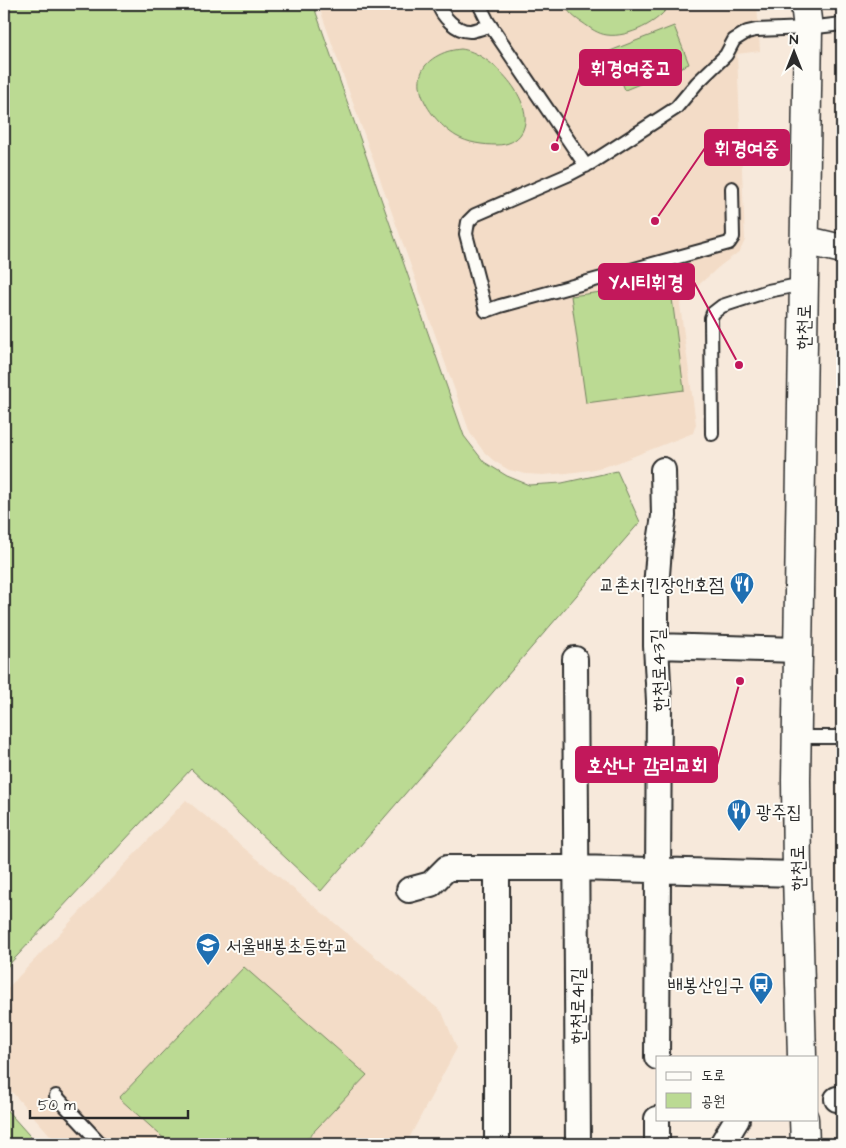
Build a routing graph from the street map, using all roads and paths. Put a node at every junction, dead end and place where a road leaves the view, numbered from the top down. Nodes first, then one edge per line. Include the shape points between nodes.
1 (438, 4) edge
2 (479, 4) edge
3 (806, 16) edge
4 (842, 24) edge
5 (491, 26) junction
6 (586, 166) junction
7 (732, 188) dead end
8 (804, 240) junction
9 (842, 249) edge
10 (803, 284) junction
11 (712, 434) dead end
12 (664, 470) dead end
13 (656, 646) junction
14 (798, 650) junction
15 (575, 659) dead end
16 (797, 737) junction
17 (842, 737) edge
18 (497, 868) junction
19 (577, 868) junction
20 (658, 871) junction
21 (797, 874) junction
22 (409, 890) dead end
23 (658, 1056) edge
24 (802, 1056) edge
25 (56, 1096) dead end
26 (657, 1120) edge
27 (737, 1120) edge
28 (804, 1120) edge
29 (101, 1144) edge
30 (497, 1144) edge
31 (578, 1144) edge
32 (657, 1144) edge
33 (722, 1144) edge
34 (805, 1144) edge

1 - 5 lane via 445,18 461,29 469,31
2 - 5 lane
3 - 4 lane
3 - 6 lane via 739,36 726,55 696,83 676,108
3 - 8 main road, 한천로
5 - 6 lane
6 - 7 lane via 475,214 468,222 466,234 486,311 728,243 733,237
8 - 9 main road
8 - 10 main road, 한천로
10 - 11 lane via 768,291 722,306 713,313
10 - 14 main road, 한천로
12 - 13 street, 한천로43길 via 664,516 656,588
13 - 14 street
13 - 20 street, 한천로43길 via 659,701
14 - 16 main road, 한천로
15 - 19 street
16 - 17 lane
16 - 21 main road, 한천로
18 - 19 street
18 - 22 street via 446,868 431,884
18 - 30 street
19 - 20 street
19 - 31 street, 한천로41길
20 - 21 street
20 - 23 street
21 - 24 main road, 한천로
25 - 29 lane
26 - 32 street
27 - 33 street
28 - 34 main road

